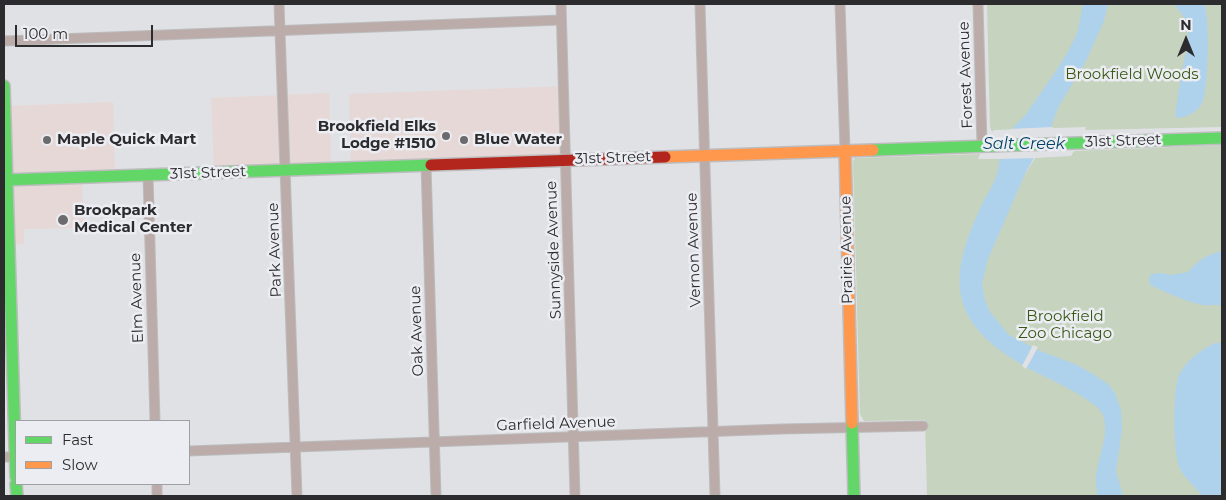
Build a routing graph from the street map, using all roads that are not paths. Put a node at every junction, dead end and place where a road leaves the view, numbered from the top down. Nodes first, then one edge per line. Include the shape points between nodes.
1 (279, 4) edge
2 (561, 4) edge
3 (700, 4) edge
4 (840, 4) edge
5 (978, 4) edge
6 (561, 20) junction
7 (280, 30) junction
8 (4, 41) edge
9 (4, 86) edge
10 (1222, 138) edge
11 (982, 145) junction
12 (845, 150) junction
13 (705, 155) junction
14 (565, 160) junction
15 (426, 165) junction
16 (286, 170) junction
17 (148, 175) junction
18 (5, 180) edge
19 (155, 420) edge
20 (923, 426) dead end
21 (852, 428) junction
22 (15, 432) edge
23 (713, 432) junction
24 (574, 437) junction
25 (434, 441) junction
26 (295, 447) junction
27 (190, 451) edge
28 (296, 496) edge
29 (436, 496) edge
30 (575, 496) edge
31 (714, 496) edge
32 (854, 496) edge

1 - 7 street, Park Avenue
2 - 6 street, Sunnyside Avenue
3 - 13 street, Vernon Avenue
4 - 12 street, Prairie Avenue
5 - 11 street, Forest Avenue
6 - 7 street
6 - 14 street, Sunnyside Avenue
7 - 8 street
7 - 16 street, Park Avenue
9 - 18 main road
10 - 11 main road, 31st Street
11 - 12 main road, 31st Street
12 - 13 main road, 31st Street
12 - 21 main road, Prairie Avenue
13 - 14 main road, 31st Street
13 - 23 street, Vernon Avenue
14 - 15 main road, 31st Street
14 - 24 street, Sunnyside Avenue
15 - 16 main road, 31st Street
15 - 25 street, Oak Avenue
16 - 17 main road, 31st Street
16 - 26 street, Park Avenue
17 - 18 main road, 31st Street
17 - 19 street, Elm Avenue
18 - 22 main road
20 - 21 street, Garfield Avenue
21 - 23 street, Garfield Avenue
21 - 32 main road, Prairie Avenue
23 - 24 street, Garfield Avenue
23 - 31 street, Vernon Avenue
24 - 25 street, Garfield Avenue
24 - 30 street, Sunnyside Avenue
25 - 26 street, Garfield Avenue
25 - 29 street, Oak Avenue
26 - 27 street, Garfield Avenue
26 - 28 street, Park Avenue

